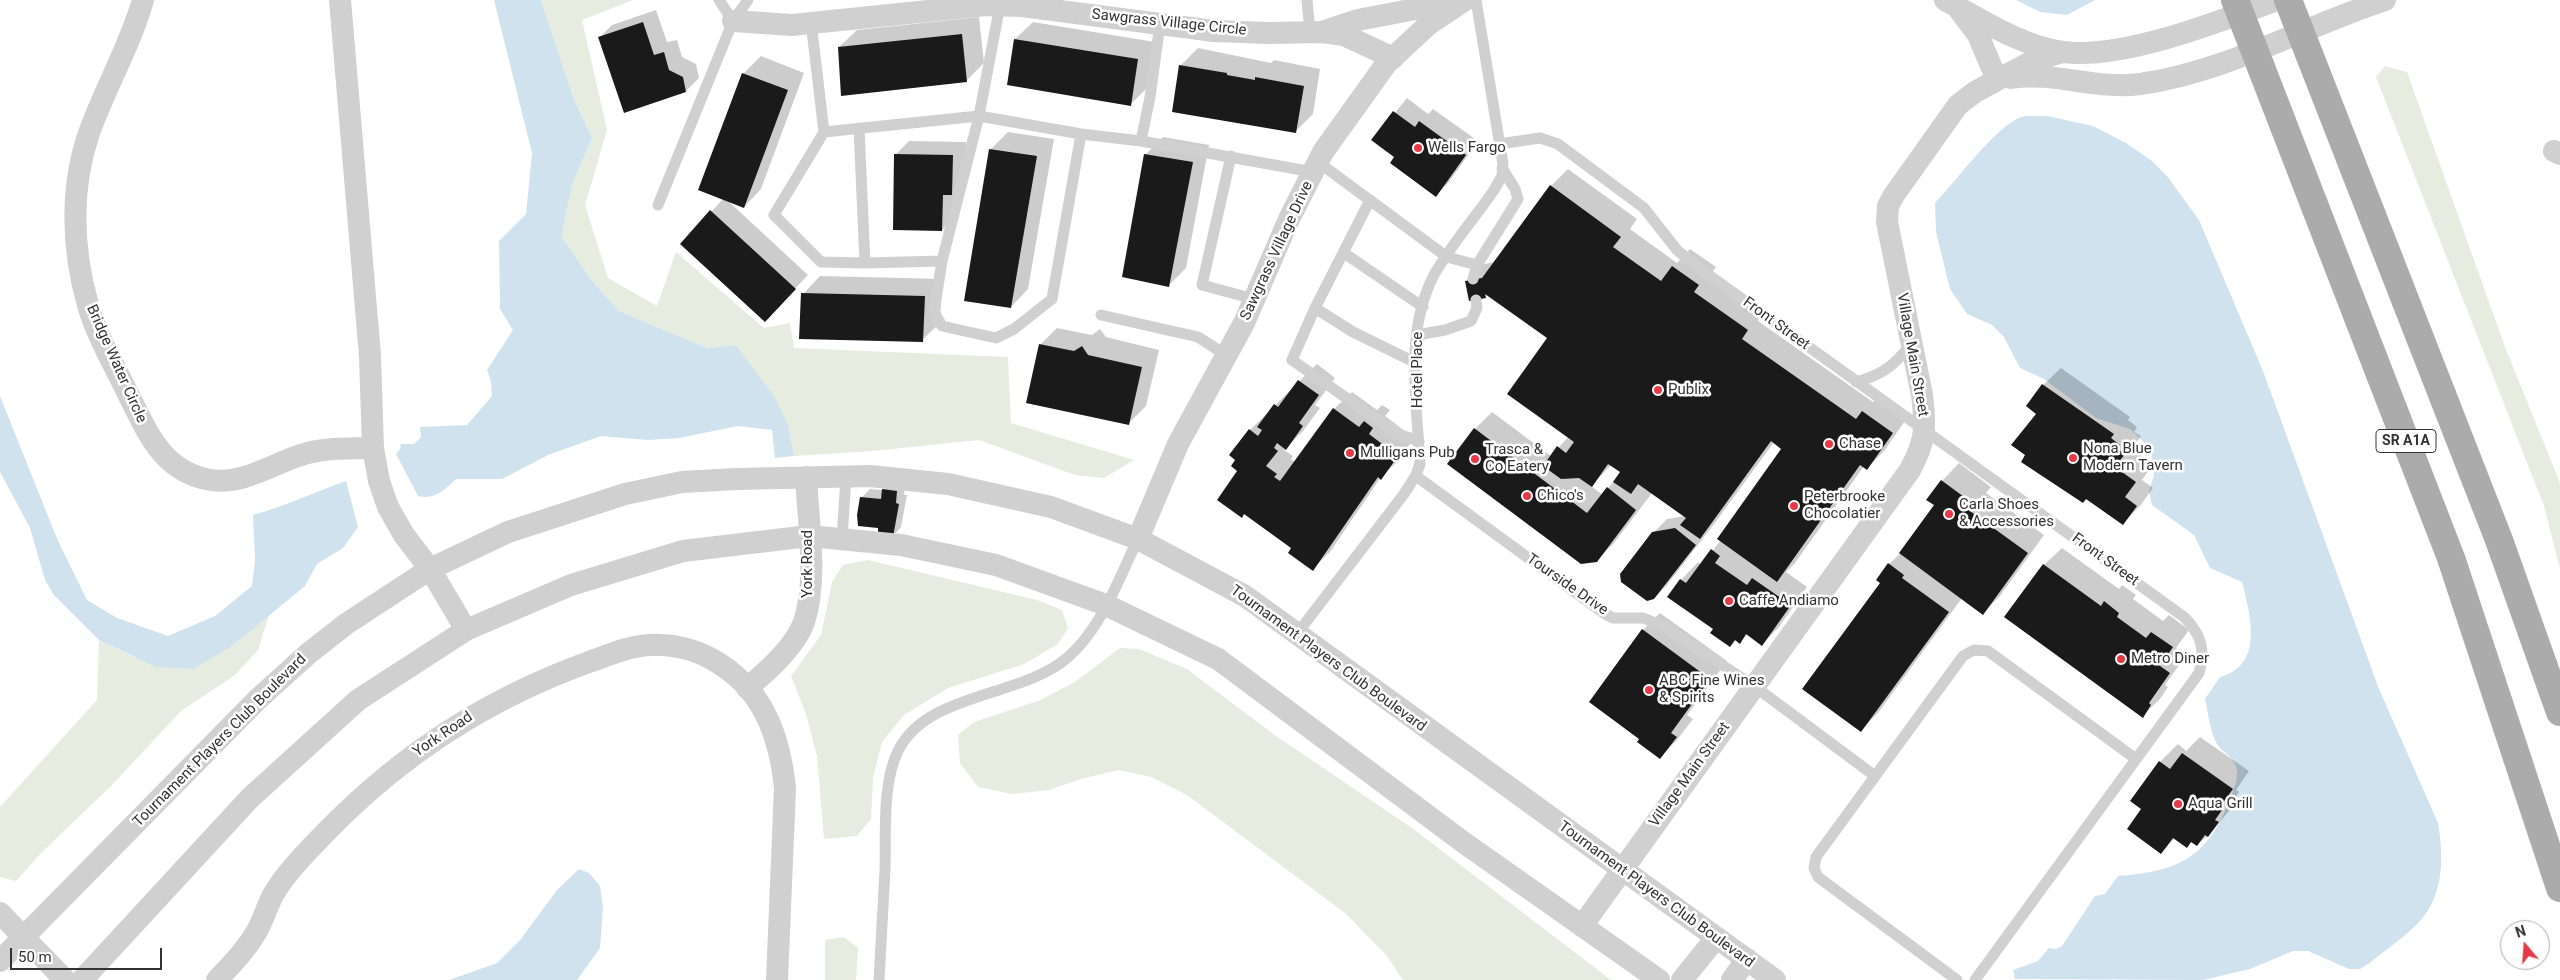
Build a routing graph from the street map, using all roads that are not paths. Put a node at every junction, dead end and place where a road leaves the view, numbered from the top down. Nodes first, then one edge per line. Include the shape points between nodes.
1 (143, 0) edge
2 (340, 0) edge
3 (719, 0) edge
4 (748, 0) edge
5 (1307, 0) edge
6 (1464, 0) edge
7 (1476, 0) edge
8 (2277, 0) edge
9 (2288, 0) edge
10 (2384, 0) edge
11 (1951, 3) edge
12 (1037, 4) edge
13 (1000, 5) junction
14 (2238, 7) edge
15 (733, 22) junction
16 (811, 22) junction
17 (1160, 24) junction
18 (1316, 32) junction
19 (2301, 34) junction
20 (2062, 52) junction
21 (2255, 52) junction
22 (1393, 58) junction
23 (1997, 80) junction
24 (979, 116) junction
25 (859, 128) junction
26 (824, 132) junction
27 (1081, 134) junction
28 (1141, 141) junction
29 (1499, 144) junction
30 (1230, 156) junction
31 (1316, 167) junction
32 (1502, 168) junction
33 (1370, 200) junction
34 (658, 206) dead end
35 (1344, 253) junction
36 (1447, 257) junction
37 (942, 261) junction
38 (865, 263) junction
39 (1477, 265) junction
40 (1473, 279) dead end
41 (1254, 299) junction
42 (1476, 300) dead end
43 (1423, 307) junction
44 (1315, 308) junction
45 (1101, 316) dead end
46 (1417, 335) junction
47 (1912, 344) junction
48 (1226, 356) junction
49 (1416, 363) junction
50 (1856, 382) junction
51 (1924, 430) junction
52 (1419, 441) junction
53 (373, 448) junction
54 (1416, 476) junction
55 (806, 477) junction
56 (846, 477) junction
57 (809, 536) junction
58 (842, 539) junction
59 (1138, 539) junction
60 (430, 569) junction
61 (1106, 605) junction
62 (466, 630) junction
63 (1296, 635) junction
64 (1754, 686) junction
65 (747, 688) junction
66 (2560, 712) edge
67 (2136, 759) junction
68 (1875, 776) junction
69 (1621, 870) junction
70 (2560, 888) edge
71 (0, 912) edge
72 (1582, 926) junction
73 (24, 937) junction
74 (1716, 938) junction
75 (1747, 960) junction
76 (0, 962) edge
77 (65, 980) edge
78 (82, 980) edge
79 (217, 980) edge
80 (777, 980) edge
81 (879, 980) edge
82 (1659, 980) edge
83 (1682, 980) edge
84 (1732, 980) edge
85 (1775, 980) edge
86 (1957, 980) edge
87 (1976, 980) edge

1 - 53 street, Bridge Water Circle via 130,41 89,133 79,169 75,229 88,306 151,441 176,466 213,480 247,476 303,454
2 - 53 street via 370,356
3 - 15 lane
4 - 15 lane
5 - 18 lane
6 - 18 street via 1358,20
6 - 22 street, Sawgrass Village Drive via 1429,24
7 - 29 lane, Hotel Place
8 - 14 street
9 - 19 main road, SR A1A
10 - 19 street
11 - 20 street via 2015,38
11 - 23 street via 1978,35
12 - 13 street, Sawgrass Village Circle
12 - 17 street, Sawgrass Village Circle
13 - 16 street, Sawgrass Village Circle
13 - 24 lane
14 - 20 street via 2121,49 2093,53
14 - 21 main road, SR A1A
15 - 16 street, Sawgrass Village Circle via 792,25
15 - 34 lane
16 - 26 lane
17 - 18 street, Sawgrass Village Circle via 1214,31
17 - 28 lane
18 - 22 street, Sawgrass Village Circle via 1344,35
19 - 21 street
19 - 66 main road, SR A1A via 2492,522
20 - 23 street, Village Main Street via 2031,62
21 - 23 street via 2185,75 2139,84 2100,85 2026,75
21 - 70 main road, SR A1A via 2451,558
22 - 31 street, Sawgrass Village Drive via 1358,100
23 - 47 street, Village Main Street via 1958,106 1888,206 1887,222
24 - 25 lane
24 - 27 lane
24 - 37 lane
25 - 26 lane
25 - 38 lane
26 - 38 lane via 774,215 820,262
27 - 28 lane
27 - 37 lane via 1052,299 1014,329 996,338 942,326 934,312
28 - 30 lane
29 - 32 lane, Hotel Place
29 - 50 lane, Front Street via 1540,138 1558,144 1644,208 1677,250 1694,265
30 - 31 lane
30 - 41 lane via 1202,285
31 - 33 lane
31 - 41 street, Sawgrass Village Drive
32 - 36 lane, Hotel Place via 1502,176 1494,190
32 - 39 lane via 1518,199
33 - 35 lane
33 - 36 lane
35 - 43 lane
35 - 44 lane
36 - 39 lane
36 - 43 lane, Hotel Place via 1434,275
37 - 38 lane
39 - 40 lane
41 - 48 street, Sawgrass Village Drive
42 - 46 lane via 1477,308 1471,321
43 - 46 lane, Hotel Place
44 - 49 lane via 1352,332
44 - 52 lane via 1292,360 1398,434
45 - 48 lane via 1198,337
46 - 49 lane, Hotel Place
47 - 50 lane via 1888,370
47 - 51 street, Village Main Street via 1922,395
48 - 59 street, Sawgrass Village Drive via 1178,444
49 - 52 lane, Hotel Place
50 - 51 lane, Front Street
51 - 64 street, Village Main Street via 1922,447 1910,470
51 - 67 lane, Front Street via 2193,626 2202,643 2204,658 2200,673
52 - 54 lane, Hotel Place via 1420,464
53 - 60 street via 378,481 388,507 404,536
54 - 63 lane, Hotel Place
54 - 64 lane, Tourside Drive via 1605,614 1613,618 1643,618 1663,626
55 - 56 street, Tournament Players Club Boulevard
55 - 57 street, York Road
55 - 60 street, Tournament Players Club Boulevard via 682,482 625,494 508,532
56 - 58 lane
56 - 59 street, Tournament Players Club Boulevard via 870,476 948,484 1002,494 1051,507
57 - 58 street
57 - 62 street via 683,551 571,585
57 - 65 street, York Road via 808,604 803,623 795,638 764,674
58 - 61 street via 901,545 996,565
59 - 61 lane
59 - 63 street, Tournament Players Club Boulevard via 1245,596
60 - 62 street
60 - 73 street, Tournament Players Club Boulevard via 346,624 265,692
61 - 72 street via 1218,658 1463,842
61 - 81 lane via 1097,624 1066,660 1012,686 945,709 911,732 898,750 890,771
62 - 78 street via 358,700 307,746 250,798
63 - 69 street, Tournament Players Club Boulevard
64 - 68 lane, Tourside Drive
64 - 69 street, Village Main Street
65 - 79 street, York Road via 722,664 703,654 659,644 626,649 560,672 504,698 450,729 412,756 327,832 290,871 273,895 258,930
65 - 80 street, York Road via 774,731 782,759 785,788
67 - 68 lane via 1988,652 1974,650 1963,656
67 - 87 lane, Front Street
68 - 86 lane via 1816,856 1814,868 1818,877
69 - 72 street, Village Main Street
69 - 74 street, Tournament Players Club Boulevard
71 - 73 street
72 - 82 street
73 - 76 street, Tournament Players Club Boulevard
73 - 77 street
74 - 75 street, Tournament Players Club Boulevard
74 - 83 street
75 - 84 street
75 - 85 street, Tournament Players Club Boulevard

